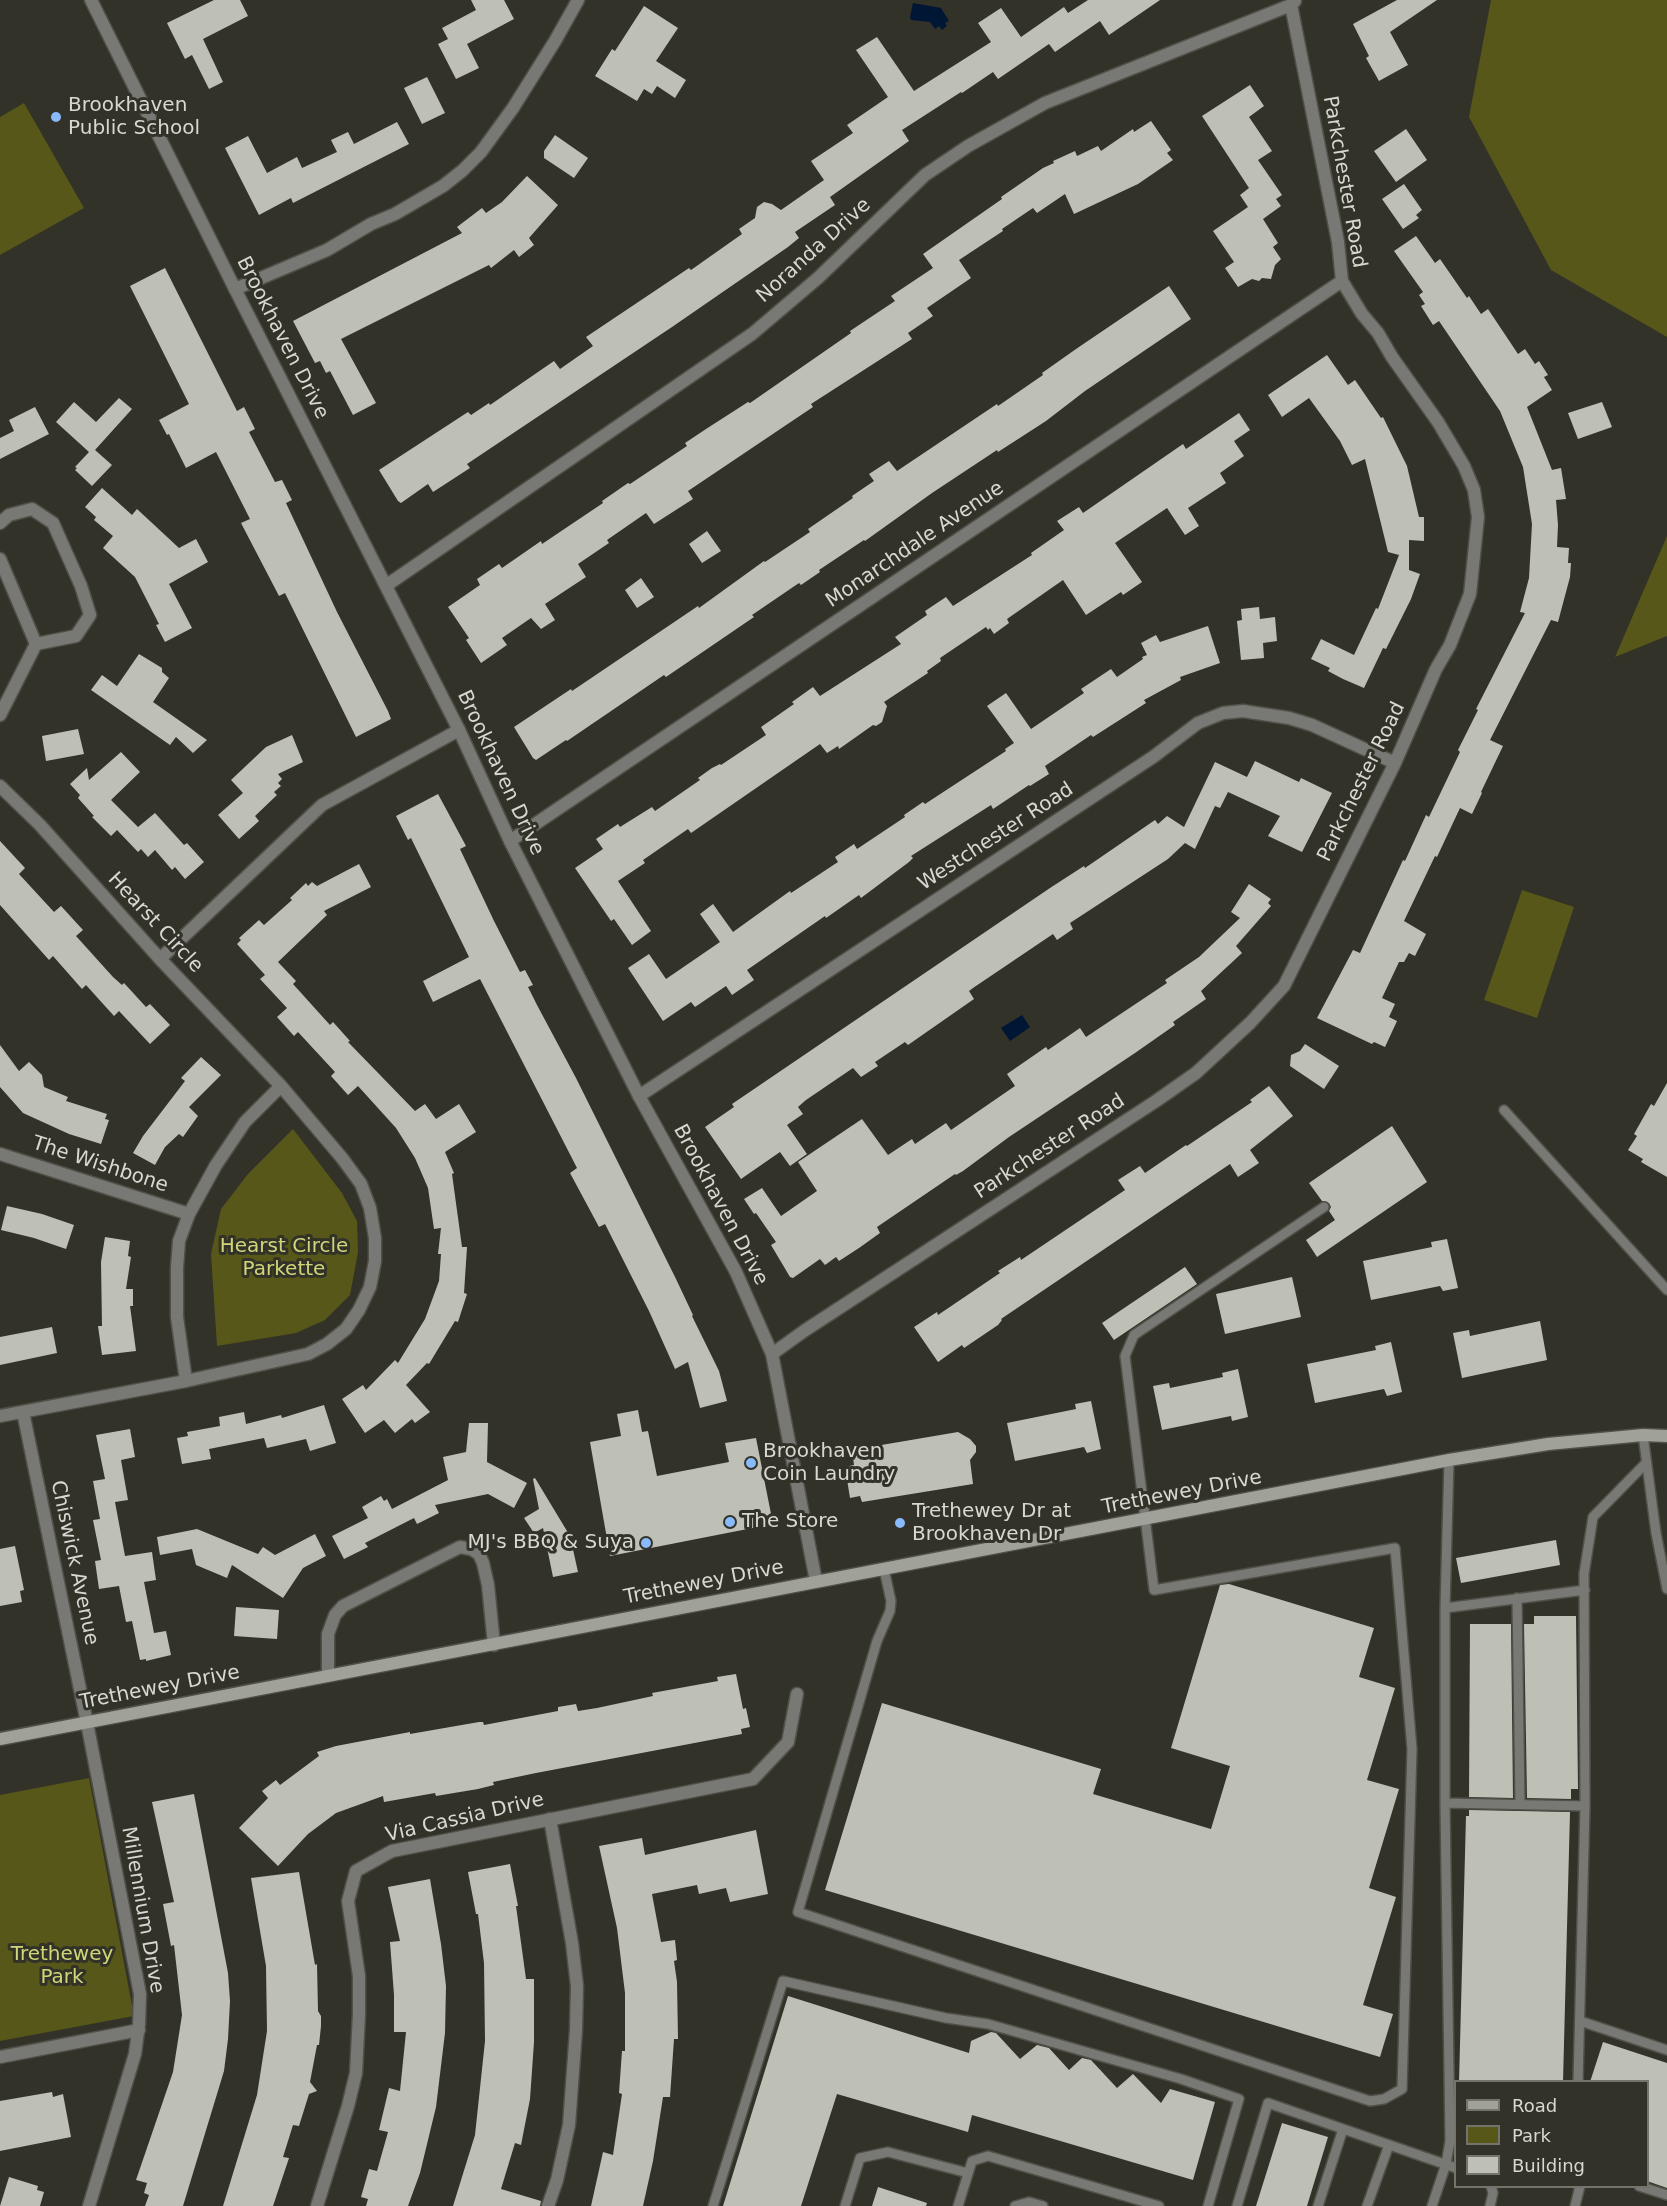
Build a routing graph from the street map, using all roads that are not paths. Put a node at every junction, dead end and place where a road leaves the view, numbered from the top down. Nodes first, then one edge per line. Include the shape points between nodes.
1 (91, 0) edge
2 (578, 0) edge
3 (1293, 3) edge
4 (1342, 281) junction
5 (235, 289) junction
6 (0, 523) edge
7 (0, 559) edge
8 (387, 585) junction
9 (36, 644) junction
10 (0, 715) edge
11 (459, 730) junction
12 (1395, 763) junction
13 (0, 786) edge
14 (510, 841) junction
15 (160, 958) junction
16 (281, 1086) junction
17 (639, 1096) junction
18 (1504, 1110) dead end
19 (0, 1154) edge
20 (1324, 1208) dead end
21 (189, 1214) junction
22 (1667, 1290) edge
23 (772, 1354) junction
24 (186, 1381) junction
25 (23, 1412) junction
26 (0, 1416) edge
27 (1643, 1435) junction
28 (1667, 1436) edge
29 (1449, 1460) junction
30 (1646, 1464) junction
31 (1145, 1519) junction
32 (1665, 1566) edge
33 (884, 1569) junction
34 (816, 1581) junction
35 (1667, 1589) edge
36 (1585, 1590) junction
37 (1516, 1598) junction
38 (1445, 1608) junction
39 (494, 1645) junction
40 (328, 1675) junction
41 (797, 1694) dead end
42 (87, 1723) junction
43 (0, 1739) edge
44 (1445, 1803) junction
45 (1520, 1804) junction
46 (1585, 1806) junction
47 (550, 1819) junction
48 (1580, 2021) junction
49 (139, 2030) junction
50 (1667, 2050) edge
51 (0, 2057) edge
52 (1578, 2080) edge
53 (1343, 2129) junction
54 (1453, 2141) edge
55 (1389, 2145) junction
56 (1451, 2166) edge
57 (968, 2173) junction
58 (1491, 2188) edge
59 (1580, 2188) edge
60 (1642, 2188) edge
61 (1667, 2195) edge
62 (89, 2206) edge
63 (317, 2206) edge
64 (548, 2206) edge
65 (713, 2206) edge
66 (845, 2206) edge
67 (958, 2206) edge
68 (1016, 2206) edge
69 (1043, 2206) edge
70 (1159, 2206) edge
71 (1208, 2206) edge
72 (1237, 2206) edge
73 (1318, 2206) edge
74 (1367, 2206) edge
75 (1432, 2206) edge
76 (1490, 2206) edge
77 (1575, 2206) edge

1 - 5 street, Brookhaven Drive
2 - 5 street via 527,87 462,171 396,214 327,250
3 - 4 street, Parkchester Road
3 - 8 street, Noranda Drive via 1045,103 968,146 925,175 818,278 752,334
4 - 12 street, Parkchester Road via 1464,466 1474,490 1478,517 1470,594
4 - 14 street, Monarchdale Avenue
5 - 8 street, Brookhaven Drive
6 - 9 street via 9,515 32,509 53,524 90,615 76,636
7 - 9 street
8 - 11 street, Brookhaven Drive
9 - 10 street
11 - 14 street, Brookhaven Drive
11 - 15 street via 322,805
12 - 17 street, Westchester Road via 1289,718 1243,711 1223,713 1198,723 1134,770
12 - 23 street, Parkchester Road via 1284,986 1250,1023 1196,1073 1156,1101
13 - 15 street, Hearst Circle
14 - 17 street, Brookhaven Drive
15 - 16 street, Hearst Circle
16 - 21 street via 245,1122
16 - 24 street, Hearst Circle via 361,1184 375,1239 370,1287 346,1329 308,1354
17 - 23 street, Brookhaven Drive via 736,1272
18 - 22 lane
19 - 21 street, The Wishbone
20 - 31 lane via 1134,1335 1125,1356
21 - 24 street via 179,1241 177,1268 177,1317
23 - 34 street, Brookhaven Drive
24 - 25 street, Hearst Circle
25 - 26 street, Hearst Circle
25 - 42 street, Chiswick Avenue
27 - 28 main road, Trethewey Drive
27 - 29 main road, Trethewey Drive via 1548,1444
27 - 30 lane
29 - 31 main road, Trethewey Drive
29 - 38 lane
30 - 32 lane
30 - 36 lane via 1593,1517
31 - 33 main road, Trethewey Drive
31 - 33 lane via 1154,1590 1395,1548 1412,1749 1402,2088 1384,2099 1370,2101 798,1912 877,1641 890,1611
32 - 35 lane
33 - 34 main road, Trethewey Drive
34 - 39 main road, Trethewey Drive
36 - 37 lane
36 - 46 lane
37 - 38 lane
37 - 45 lane
38 - 44 lane
39 - 40 main road, Trethewey Drive
39 - 40 street via 483,1563 479,1554 460,1547 343,1606 328,1634
40 - 42 main road, Trethewey Drive
41 - 47 street, Via Cassia Drive via 788,1742 753,1779
42 - 43 main road, Trethewey Drive
42 - 49 street, Millennium Drive via 140,1994
44 - 45 lane
44 - 54 lane
45 - 46 lane
46 - 48 lane
47 - 63 street, Via Cassia Drive via 392,1851 356,1871 348,1901 359,1976 356,2073
47 - 64 street via 577,1986 569,2125
48 - 50 lane
48 - 52 lane
49 - 51 street
49 - 62 street, Millennium Drive
53 - 55 lane
53 - 72 lane via 1268,2103
53 - 73 lane
54 - 56 lane
55 - 56 lane
55 - 74 lane
56 - 75 lane
57 - 66 lane via 888,2152 860,2158
57 - 67 lane
57 - 70 lane via 972,2161 988,2156
58 - 76 lane
59 - 77 lane
60 - 61 lane
65 - 71 lane via 783,1981 988,2024 1239,2099
68 - 69 lane via 1029,2202

